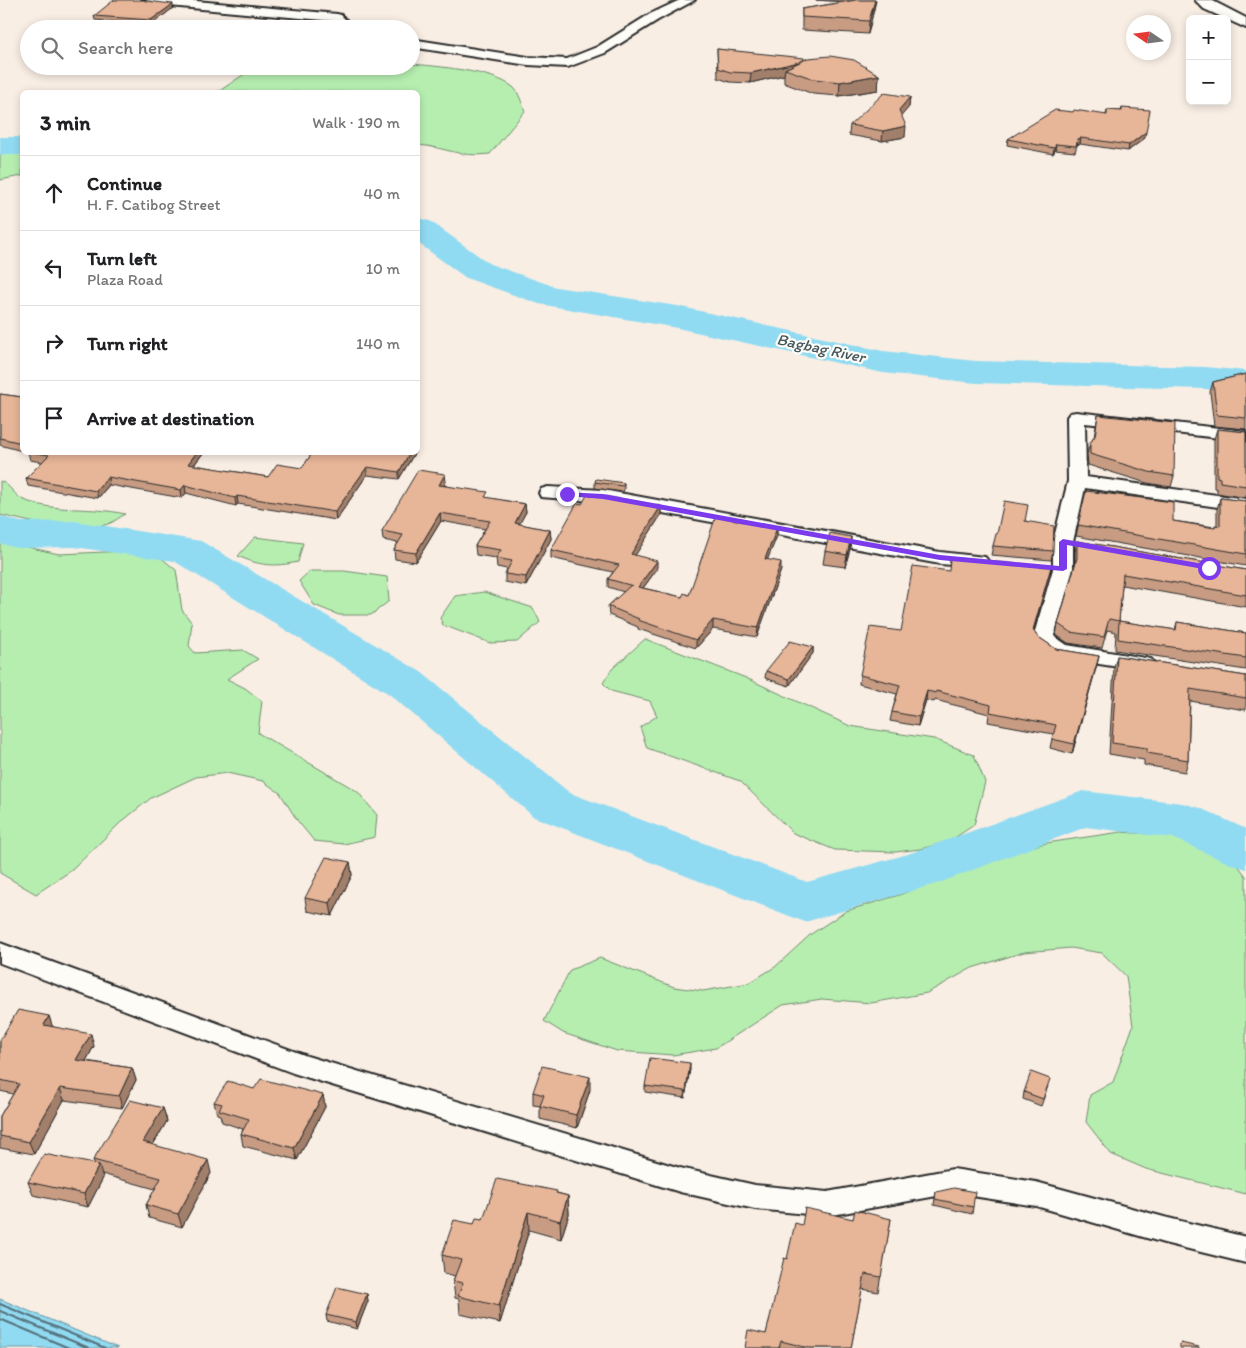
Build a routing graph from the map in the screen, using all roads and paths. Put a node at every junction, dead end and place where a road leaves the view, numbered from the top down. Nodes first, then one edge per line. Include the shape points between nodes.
1 (146, 0) edge
2 (689, 0) edge
3 (1202, 0) edge
4 (339, 20) edge
5 (1246, 24) edge
6 (420, 44) edge
7 (1246, 436) edge
8 (1077, 481) junction
9 (548, 493) dead end
10 (1246, 505) edge
11 (997, 563) edge
12 (1158, 666) edge
13 (0, 953) edge
14 (1246, 1250) edge

1 - 4 street
2 - 6 street via 654,17 601,50 568,63 528,61
3 - 5 street
7 - 8 street via 1076,416
8 - 10 street
8 - 12 street via 1073,543 1053,568 1043,638 1061,651
9 - 11 street via 603,496 940,558
13 - 14 street via 302,1065 699,1184 755,1197 827,1204 953,1181 1036,1194

